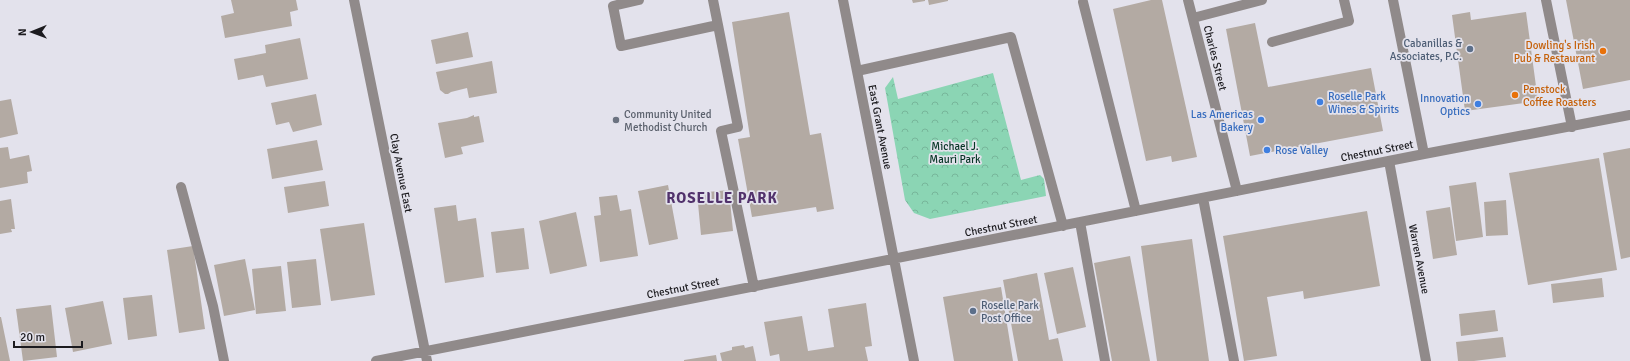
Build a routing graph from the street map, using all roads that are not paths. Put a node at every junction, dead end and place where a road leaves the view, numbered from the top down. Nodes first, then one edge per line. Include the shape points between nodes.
1 (354, 0) edge
2 (640, 0) edge
3 (713, 0) edge
4 (843, 0) edge
5 (1188, 0) edge
6 (1262, 0) edge
7 (1344, 0) edge
8 (1393, 0) edge
9 (1546, 0) edge
10 (1083, 2) dead end
11 (1192, 18) junction
12 (718, 25) junction
13 (1272, 42) dead end
14 (857, 71) junction
15 (1630, 115) edge
16 (1572, 127) junction
17 (1424, 154) junction
18 (1389, 161) junction
19 (181, 187) dead end
20 (1237, 191) junction
21 (1203, 198) junction
22 (1136, 211) junction
23 (1080, 222) junction
24 (1063, 226) junction
25 (894, 259) junction
26 (754, 287) junction
27 (426, 356) edge
28 (224, 361) edge
29 (376, 361) edge
30 (914, 361) edge
31 (1105, 361) edge
32 (1234, 361) edge
33 (1426, 361) edge

1 - 27 street, Clay Avenue East
2 - 12 street via 613,6 621,46
3 - 12 street
4 - 14 street, East Grant Avenue
5 - 11 street, Charles Street
6 - 11 street
7 - 13 street via 1349,21
8 - 17 street
9 - 16 street
10 - 22 street
11 - 20 street, Charles Street
12 - 26 street via 738,127 722,131
14 - 24 street via 1011,37
14 - 25 street, East Grant Avenue
15 - 16 street, Chestnut Street
16 - 17 street, Chestnut Street
17 - 18 street, Chestnut Street
18 - 20 street, Chestnut Street
18 - 33 street, Warren Avenue
19 - 28 street via 213,306
20 - 21 street, Chestnut Street
21 - 22 street, Chestnut Street
21 - 32 street
22 - 23 street, Chestnut Street
23 - 24 street, Chestnut Street
23 - 31 street
24 - 25 street, Chestnut Street
25 - 26 street, Chestnut Street
25 - 30 street, East Grant Avenue
26 - 27 street, Chestnut Street
27 - 29 street, Chestnut Street

